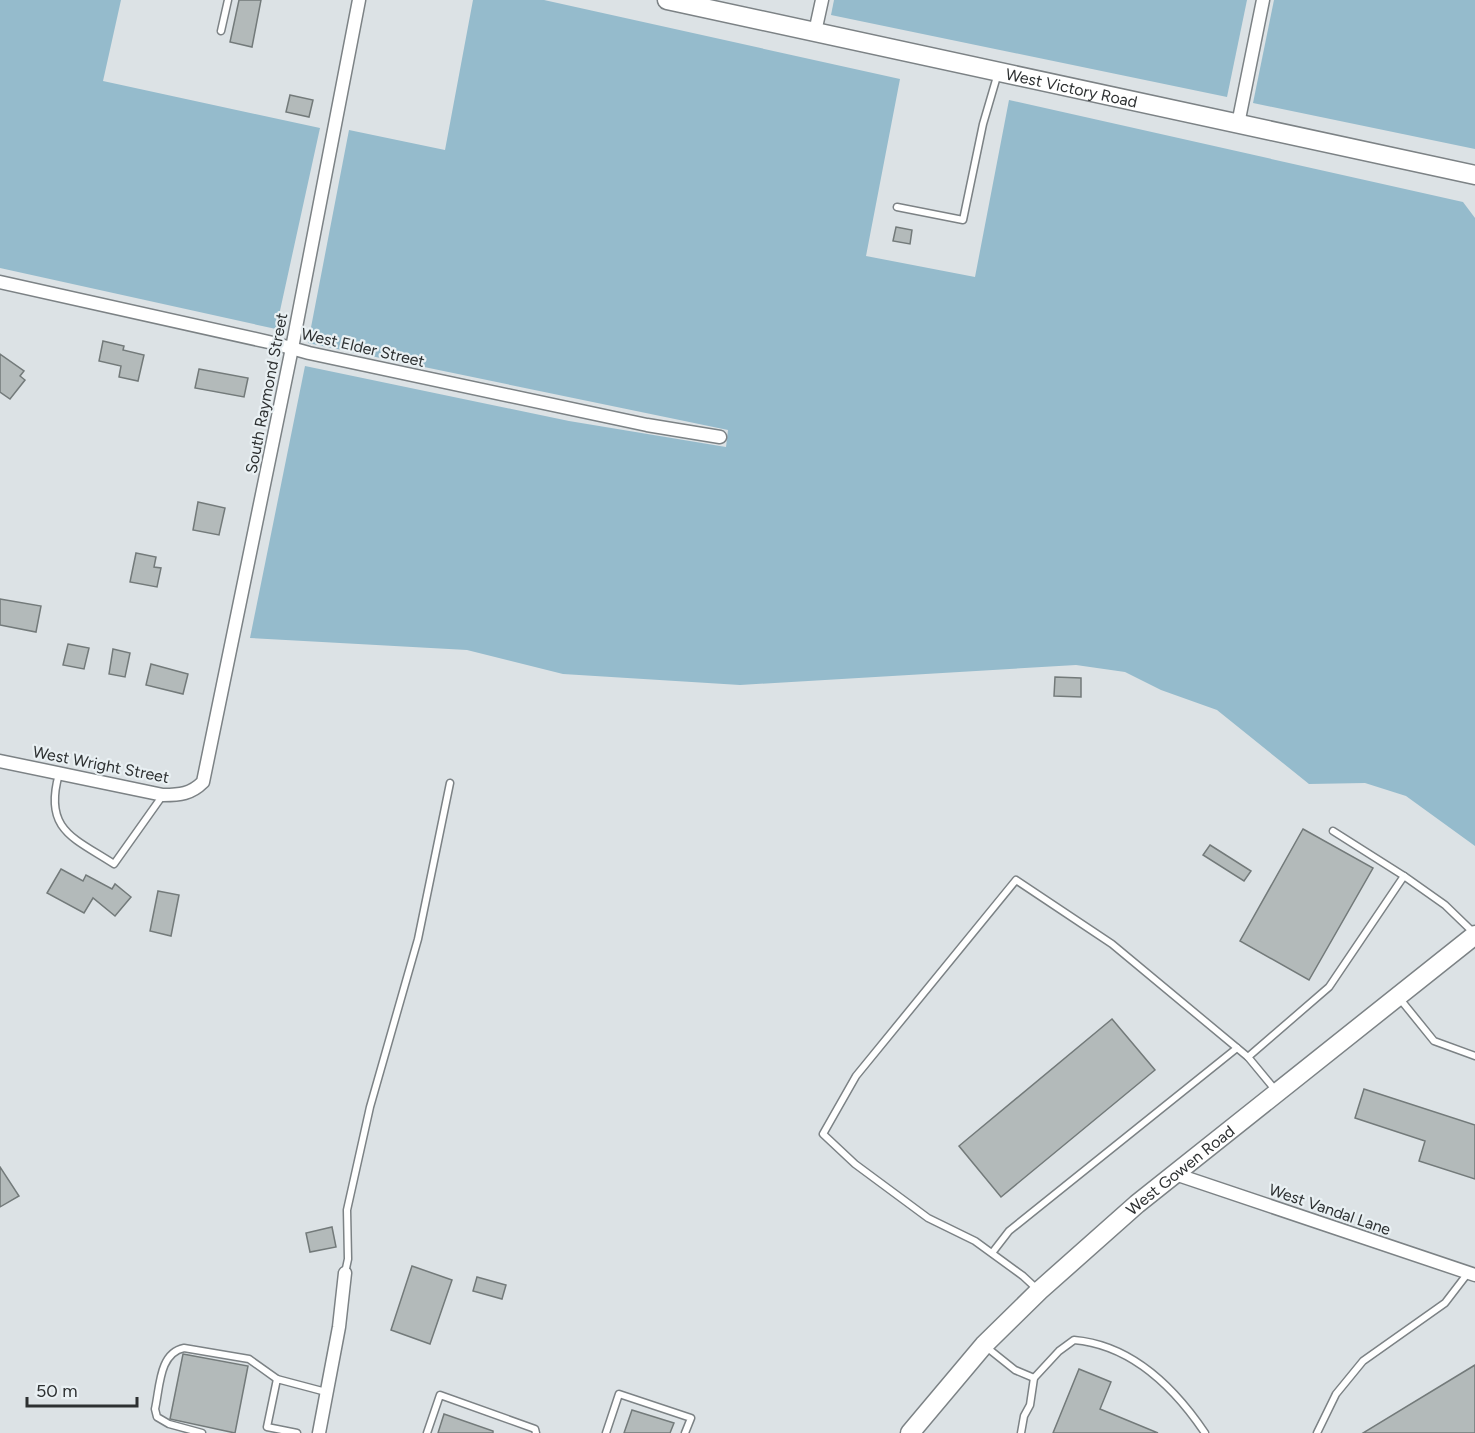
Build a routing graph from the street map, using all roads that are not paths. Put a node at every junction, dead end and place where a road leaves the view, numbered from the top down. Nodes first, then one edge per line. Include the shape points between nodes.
1 (228, 0) edge
2 (359, 0) edge
3 (667, 0) edge
4 (822, 0) edge
5 (1263, 0) edge
6 (220, 31) dead end
7 (815, 32) junction
8 (999, 72) junction
9 (1238, 124) junction
10 (1475, 175) edge
11 (897, 207) dead end
12 (0, 282) edge
13 (292, 348) junction
14 (720, 437) dead end
15 (0, 761) edge
16 (59, 774) junction
17 (450, 783) dead end
18 (196, 789) joint
19 (163, 795) junction
20 (1333, 831) dead end
21 (1404, 876) junction
22 (1475, 934) edge
23 (1398, 996) junction
24 (1238, 1048) junction
25 (1475, 1056) edge
26 (1248, 1057) junction
27 (1277, 1092) junction
28 (1175, 1174) junction
29 (992, 1253) junction
30 (345, 1273) joint
31 (1472, 1274) edge
32 (1039, 1291) junction
33 (984, 1345) junction
34 (1034, 1378) junction
35 (277, 1379) junction
36 (327, 1392) junction
37 (267, 1427) junction
38 (202, 1433) edge
39 (260, 1433) edge
40 (297, 1433) edge
41 (319, 1433) edge
42 (426, 1433) edge
43 (536, 1433) edge
44 (606, 1433) edge
45 (686, 1433) edge
46 (910, 1433) edge
47 (1021, 1433) edge
48 (1205, 1433) edge
49 (1317, 1433) edge

1 - 6 lane
2 - 13 street, South Raymond Street
3 - 7 main road, West Victory Road
4 - 7 street
5 - 9 street
7 - 8 main road, West Victory Road
8 - 9 main road, West Victory Road
8 - 11 lane via 983,124 963,220
9 - 10 main road, West Victory Road
12 - 13 street, West Elder Street
13 - 14 street, West Elder Street via 647,425
13 - 18 street, South Raymond Street via 207,774
15 - 16 street, West Wright Street
16 - 19 street, West Wright Street
16 - 19 lane via 55,810 63,831 114,864
17 - 30 lane via 418,939 370,1107 347,1210
18 - 19 street, West Wright Street via 183,795
20 - 21 lane
21 - 22 lane via 1445,904
21 - 26 lane via 1329,987
22 - 23 main road, West Gowen Road
23 - 25 lane via 1434,1041
23 - 27 main road, West Gowen Road
24 - 26 lane
24 - 29 lane via 1009,1231
24 - 29 lane via 1112,944 1016,880 856,1076 823,1134 855,1164 928,1218
26 - 27 lane
27 - 28 main road, West Gowen Road
28 - 31 street, West Vandal Lane
28 - 32 main road, West Gowen Road
29 - 32 lane
30 - 36 street
31 - 49 lane via 1445,1303 1363,1361 1336,1394
32 - 33 main road, West Gowen Road
33 - 34 lane via 1015,1370
33 - 46 main road, West Gowen Road
34 - 47 lane
34 - 48 lane via 1074,1340 1093,1342 1134,1359 1166,1383
35 - 36 lane
35 - 37 lane
35 - 38 lane via 249,1359 184,1348 174,1350 166,1357 155,1409 157,1417
36 - 41 street
37 - 39 lane
37 - 40 lane
42 - 43 lane via 440,1395 535,1429
44 - 45 lane via 620,1394 691,1418

